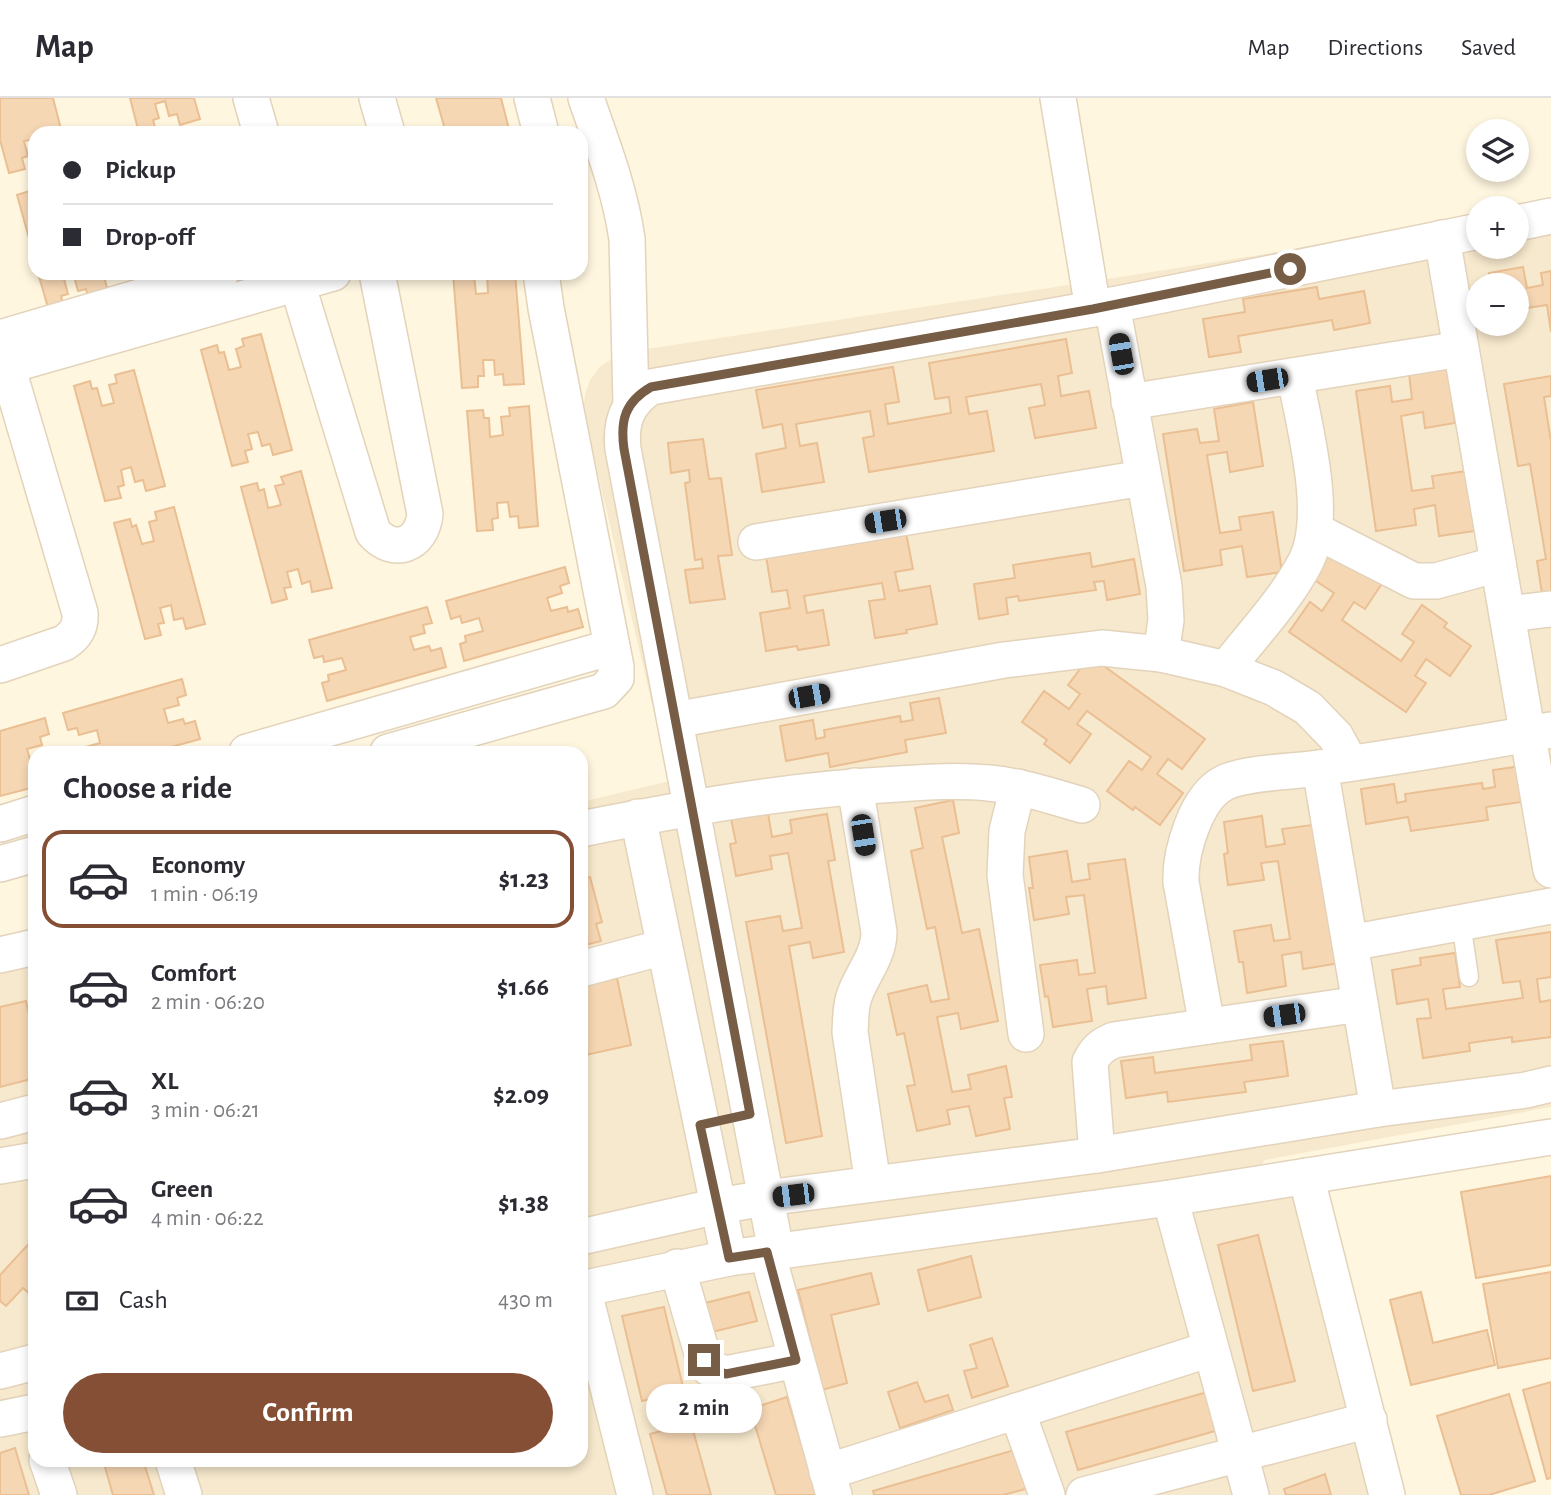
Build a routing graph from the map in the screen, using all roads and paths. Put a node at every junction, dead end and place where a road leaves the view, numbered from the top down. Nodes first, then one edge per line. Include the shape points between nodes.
1 (251, 98) edge
2 (377, 98) edge
3 (532, 98) edge
4 (586, 98) edge
5 (1058, 98) edge
6 (259, 126) edge
7 (385, 126) edge
8 (539, 126) edge
9 (1551, 216) edge
10 (1529, 221) edge
11 (1466, 233) edge
12 (1442, 238) junction
13 (201, 280) edge
14 (308, 280) edge
15 (378, 280) edge
16 (542, 280) edge
17 (297, 283) junction
18 (1103, 307) junction
19 (1, 349) edge
20 (1461, 349) junction
21 (1295, 376) junction
22 (1129, 402) junction
23 (631, 403) junction
24 (1143, 478) junction
25 (1315, 531) junction
26 (756, 542) dead end
27 (1498, 564) junction
28 (1551, 609) edge
29 (1507, 614) junction
30 (612, 648) junction
31 (1161, 654) junction
32 (0, 665) edge
33 (1226, 669) junction
34 (675, 720) junction
35 (1539, 732) edge
36 (268, 746) edge
37 (409, 746) edge
38 (1335, 766) junction
39 (855, 786) junction
40 (1018, 787) junction
41 (691, 806) junction
42 (1082, 806) dead end
43 (28, 815) edge
44 (638, 817) junction
45 (0, 824) edge
46 (588, 828) edge
47 (28, 856) edge
48 (0, 864) edge
49 (1551, 870) edge
50 (1551, 906) edge
51 (1461, 922) junction
52 (1350, 943) junction
53 (664, 947) junction
54 (28, 949) edge
55 (0, 956) edge
56 (588, 967) edge
57 (1469, 977) dead end
58 (1360, 1004) junction
59 (1207, 1026) junction
60 (1026, 1034) dead end
61 (1551, 1084) edge
62 (1378, 1108) junction
63 (28, 1114) edge
64 (750, 1114) junction
65 (0, 1121) edge
66 (700, 1125) junction
67 (1551, 1137) edge
68 (1097, 1155) junction
69 (28, 1161) edge
70 (0, 1166) edge
71 (1306, 1176) junction
72 (873, 1184) junction
73 (766, 1198) junction
74 (1170, 1198) junction
75 (718, 1206) junction
76 (588, 1235) edge
77 (771, 1252) junction
78 (729, 1258) junction
79 (677, 1267) junction
80 (588, 1287) edge
81 (588, 1311) edge
82 (1210, 1349) junction
83 (796, 1360) junction
84 (1017, 1411) junction
85 (1370, 1420) junction
86 (1241, 1454) junction
87 (49, 1467) edge
88 (175, 1467) edge
89 (831, 1483) edge
90 (59, 1495) edge
91 (184, 1495) edge
92 (635, 1495) edge
93 (1047, 1495) edge
94 (1084, 1495) edge
95 (1251, 1495) edge
96 (1387, 1495) edge

1 - 6 street
2 - 7 street
3 - 8 street
4 - 23 street via 624,215
5 - 18 street
9 - 10 street
11 - 12 street
12 - 18 street
12 - 20 street
13 - 19 street
14 - 17 street
15 - 17 street via 425,514 419,534 401,545 390,545 373,532
16 - 30 street
17 - 19 street
18 - 22 street
18 - 23 street via 651,387
19 - 32 street via 81,622 64,643
20 - 21 street
20 - 27 street
21 - 22 street
21 - 25 street via 1317,501
22 - 24 street
23 - 34 street via 622,441
24 - 26 street
24 - 31 street via 1164,586
25 - 27 street via 1413,581 1436,581
25 - 33 street via 1307,559 1292,585
27 - 29 street
28 - 29 street
29 - 35 street
30 - 36 street
30 - 37 street via 616,678 604,691
31 - 33 street
31 - 34 street via 1102,648 1004,660
33 - 38 street via 1308,708 1336,737
34 - 41 street
35 - 38 street
35 - 49 street
38 - 52 street
38 - 59 street via 1236,779 1214,790 1200,810 1183,855 1181,882
39 - 40 street via 964,782
39 - 41 street
39 - 72 street via 879,932 876,953 854,995 850,1032
40 - 42 street
40 - 60 street via 1007,831 1005,875
41 - 44 street
41 - 64 street
43 - 45 street
44 - 46 street
44 - 53 street
47 - 48 street
50 - 51 street
51 - 52 street
51 - 57 lane
52 - 58 street
53 - 56 street
53 - 66 street
54 - 55 street
58 - 59 street
58 - 62 street
59 - 68 street via 1114,1040 1095,1052 1090,1073
61 - 62 street
62 - 68 street
63 - 65 street
64 - 66 street
64 - 73 street
66 - 75 street
67 - 71 street
68 - 72 street
69 - 70 street
71 - 74 street
71 - 85 street
72 - 73 street
73 - 75 street
73 - 77 street
74 - 77 street
74 - 82 street
75 - 76 street
75 - 78 street
77 - 78 street
77 - 83 street
78 - 79 street
79 - 80 street
79 - 83 street via 709,1368 726,1374
81 - 92 street
82 - 84 street
82 - 86 street
83 - 89 street
84 - 89 street
84 - 93 street
85 - 86 street
85 - 96 street
86 - 94 street
86 - 95 street
87 - 90 street
88 - 91 street

